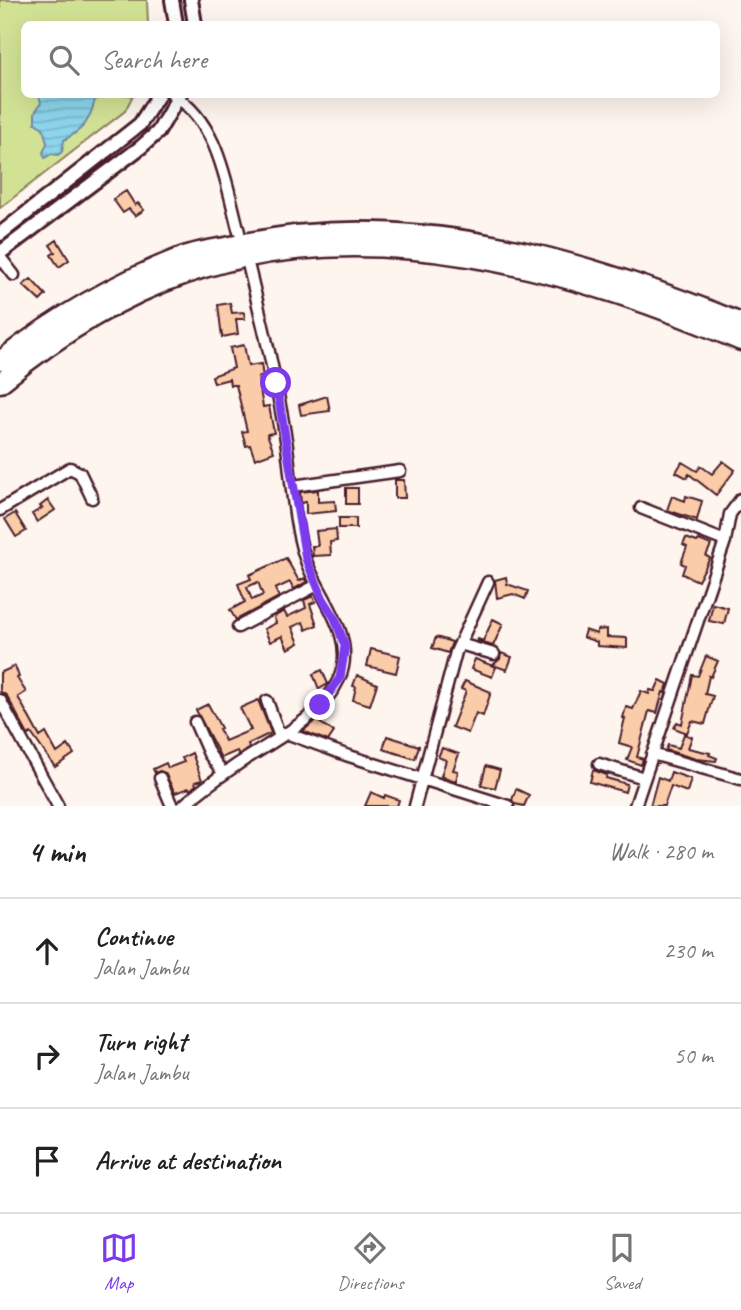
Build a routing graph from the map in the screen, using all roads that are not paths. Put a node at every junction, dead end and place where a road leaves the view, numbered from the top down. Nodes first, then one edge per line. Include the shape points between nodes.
1 (172, 0) edge
2 (191, 0) edge
3 (176, 21) edge
4 (194, 21) edge
5 (156, 98) edge
6 (176, 98) edge
7 (179, 98) edge
8 (5, 230) edge
9 (239, 232) dead end
10 (20, 238) junction
11 (0, 255) edge
12 (249, 268) dead end
13 (14, 275) dead end
14 (741, 323) edge
15 (741, 341) edge
16 (0, 361) edge
17 (0, 383) edge
18 (400, 471) dead end
19 (293, 486) junction
20 (92, 498) dead end
21 (741, 499) edge
22 (641, 508) dead end
23 (0, 510) edge
24 (724, 541) junction
25 (488, 582) dead end
26 (317, 584) junction
27 (238, 627) dead end
28 (460, 644) junction
29 (494, 654) dead end
30 (0, 700) edge
31 (267, 701) dead end
32 (195, 722) dead end
33 (283, 735) junction
34 (652, 754) junction
35 (599, 764) dead end
36 (224, 774) junction
37 (160, 778) dead end
38 (423, 778) junction
39 (644, 778) junction
40 (741, 779) edge
41 (58, 806) edge
42 (172, 806) edge
43 (183, 806) edge
44 (415, 806) edge
45 (508, 806) edge
46 (635, 806) edge

1 - 3 street
2 - 4 street
5 - 8 street via 140,124
6 - 10 street via 158,132
7 - 9 street via 216,147
8 - 10 street
10 - 11 street
11 - 13 street
12 - 19 street via 276,383
14 - 16 highway via 698,305 501,245 433,235 342,230 276,236 181,257 110,289
15 - 17 highway via 583,284 496,261 425,251 313,248 235,261 152,288 90,319 36,353
18 - 19 street
19 - 26 street via 306,559
20 - 23 street via 80,473 70,468
21 - 24 street via 730,514
22 - 24 street
24 - 34 street
25 - 28 street
26 - 27 street
26 - 33 street via 335,618 345,656 340,678 320,705
28 - 29 street
28 - 38 street
30 - 41 street
31 - 33 street
32 - 36 street
33 - 36 street
33 - 38 street
34 - 39 street
34 - 40 street
35 - 39 street
36 - 43 street
37 - 42 street
38 - 44 street
38 - 45 street
39 - 46 street

